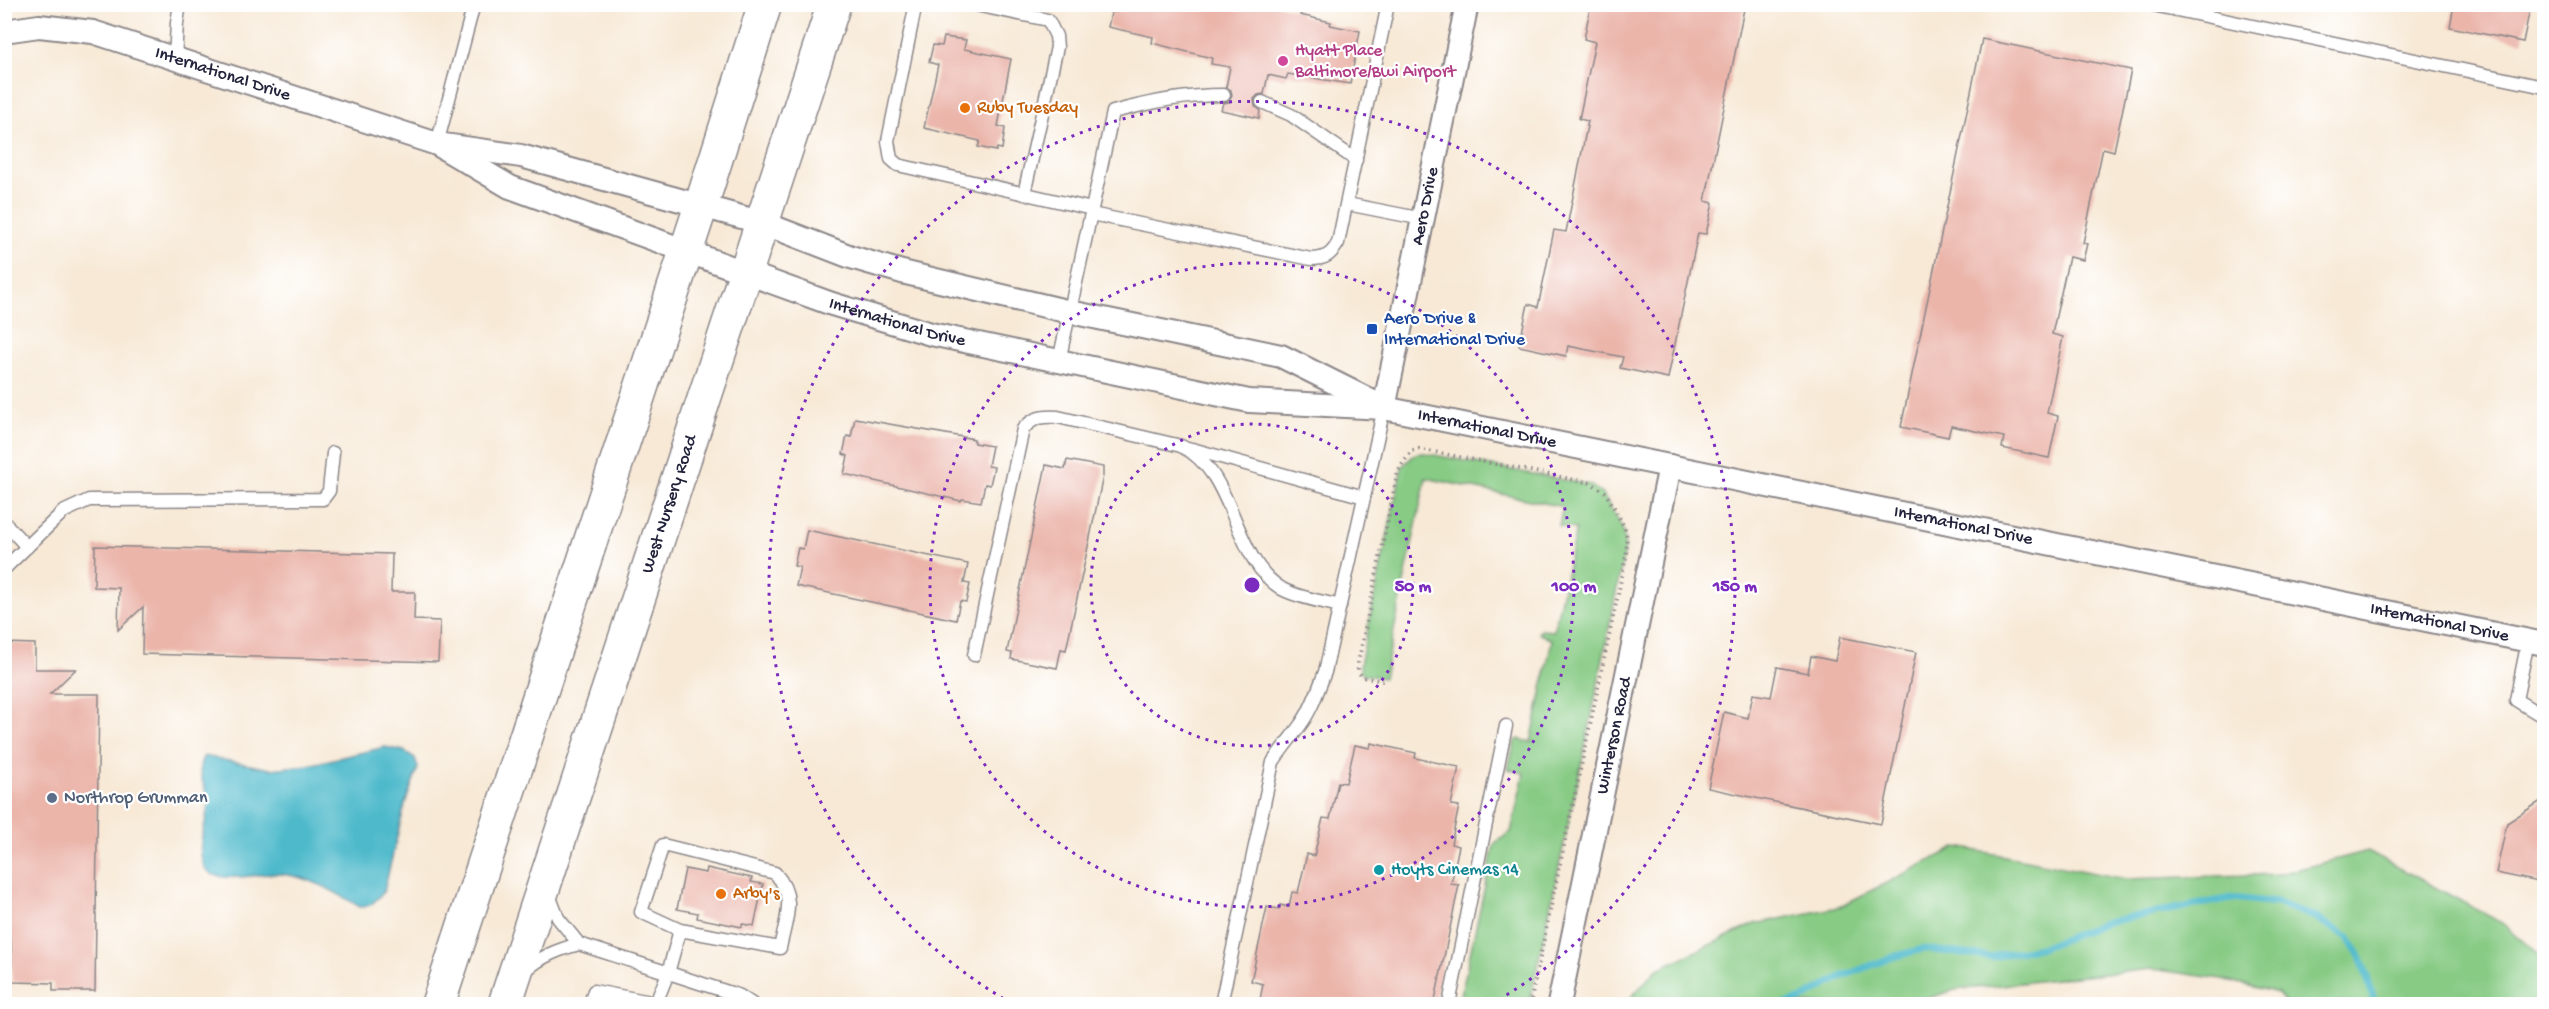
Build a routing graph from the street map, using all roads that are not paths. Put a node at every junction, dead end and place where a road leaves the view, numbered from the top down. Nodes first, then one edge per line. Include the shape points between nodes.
1 (180, 4) edge
2 (474, 4) edge
3 (765, 4) edge
4 (834, 4) edge
5 (918, 4) edge
6 (971, 4) edge
7 (1388, 4) edge
8 (1467, 4) edge
9 (2148, 4) edge
10 (4, 31) edge
11 (175, 59) junction
12 (2544, 87) edge
13 (1224, 95) dead end
14 (1262, 102) dead end
15 (437, 144) junction
16 (1356, 160) junction
17 (1024, 194) junction
18 (1347, 204) junction
19 (701, 207) junction
20 (1092, 212) junction
21 (1423, 219) junction
22 (763, 223) junction
23 (686, 252) junction
24 (746, 272) junction
25 (1070, 312) junction
26 (1059, 361) junction
27 (1384, 408) junction
28 (1180, 446) junction
29 (333, 453) dead end
30 (1670, 466) junction
31 (1364, 497) junction
32 (4, 522) edge
33 (27, 547) junction
34 (4, 569) edge
35 (1340, 606) junction
36 (2536, 643) edge
37 (974, 655) dead end
38 (2544, 717) edge
39 (1506, 726) dead end
40 (546, 880) junction
41 (680, 930) junction
42 (579, 944) junction
43 (668, 973) junction
44 (509, 993) edge
45 (656, 1004) edge
46 (438, 1005) edge
47 (590, 1005) edge
48 (752, 1005) edge
49 (1221, 1005) edge
50 (1449, 1005) edge
51 (1559, 1005) edge

1 - 11 lane
2 - 15 lane
3 - 19 main road
4 - 22 main road, West Nursery Road
5 - 17 lane via 888,141 891,159 898,165
6 - 17 lane via 1048,20 1056,36 1057,47
7 - 16 lane
8 - 21 street, Aero Drive
9 - 12 lane
10 - 11 street, International Drive via 39,26 93,32
11 - 15 street, International Drive
13 - 20 lane via 1155,100 1113,112
14 - 16 lane via 1292,115
15 - 19 street, International Drive via 521,156
15 - 23 street, International Drive via 510,187
16 - 18 lane
17 - 20 lane
18 - 20 lane via 1338,243 1322,259
18 - 21 lane
19 - 22 street, International Drive
19 - 23 main road
20 - 25 lane
21 - 27 street, Aero Drive
22 - 24 main road, West Nursery Road
22 - 25 street, International Drive via 902,272
23 - 24 street, International Drive
23 - 46 main road
24 - 26 street, International Drive via 832,304 931,334
24 - 40 main road, West Nursery Road
25 - 26 lane
25 - 27 street, International Drive via 1281,356
26 - 27 street, International Drive via 1249,401
27 - 30 street, International Drive
27 - 31 lane
28 - 31 lane
28 - 35 lane via 1204,462 1256,563 1272,581 1284,590
28 - 37 lane via 1059,417 1033,419 1023,429
29 - 33 lane via 329,491 323,499 89,500 63,512
30 - 36 street, International Drive
30 - 51 street, Winterson Road
31 - 35 lane
32 - 33 lane
33 - 34 lane
35 - 49 lane via 1314,702 1273,762
36 - 38 lane via 2516,700
39 - 50 lane
40 - 42 lane via 558,918
40 - 44 main road, West Nursery Road
41 - 41 lane via 641,912 663,845 775,873 786,886 789,906 780,948
41 - 43 lane
42 - 43 lane
42 - 44 lane via 539,958
43 - 45 lane
43 - 48 lane via 740,996
45 - 47 lane via 594,991

